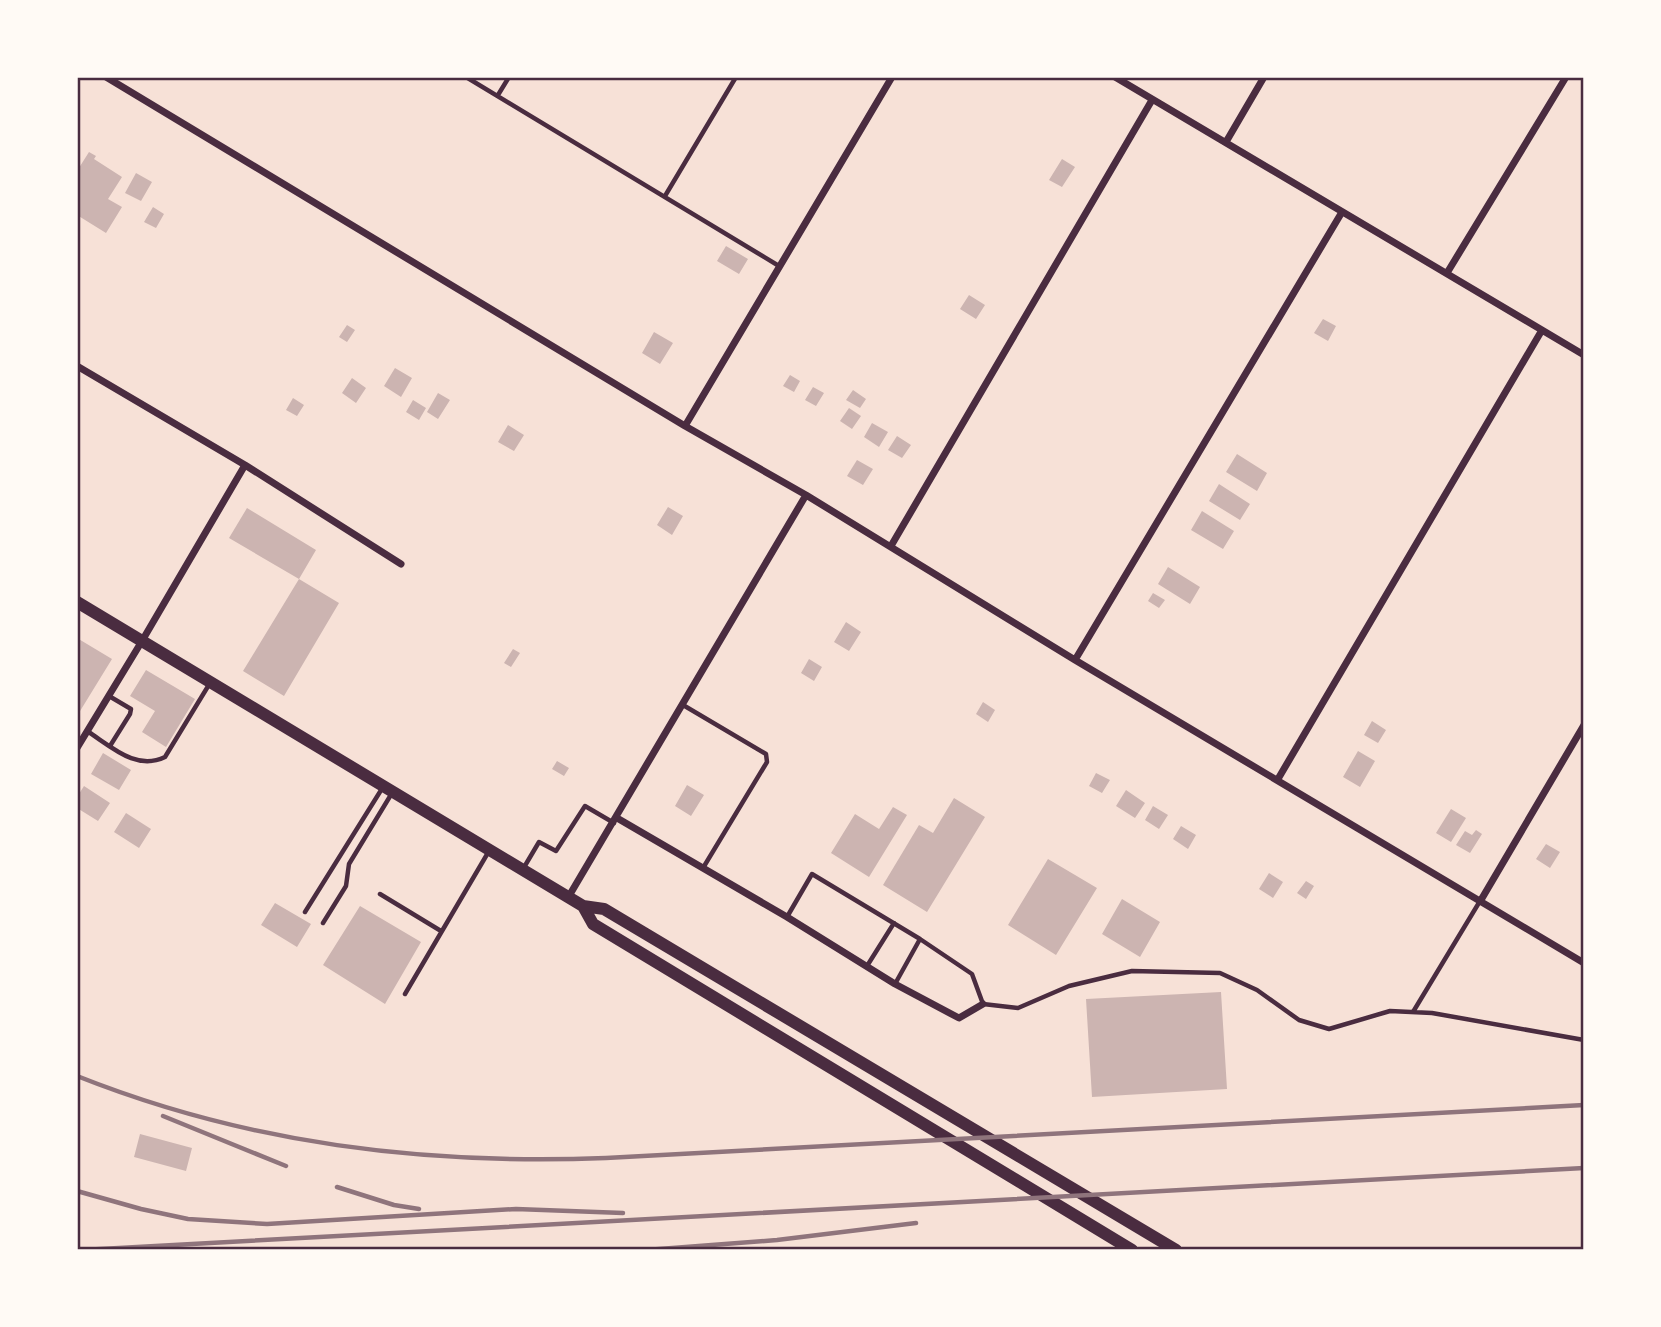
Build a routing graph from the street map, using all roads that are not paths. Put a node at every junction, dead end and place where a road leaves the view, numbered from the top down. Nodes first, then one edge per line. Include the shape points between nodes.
1 (106, 77) edge
2 (466, 77) edge
3 (509, 77) edge
4 (736, 77) edge
5 (892, 77) edge
6 (1115, 77) edge
7 (1264, 77) edge
8 (1566, 77) edge
9 (498, 95) junction
10 (1153, 100) junction
11 (1226, 142) junction
12 (664, 196) junction
13 (1342, 212) junction
14 (780, 266) junction
15 (1447, 272) junction
16 (1542, 330) junction
17 (1584, 355) edge
18 (77, 366) edge
19 (685, 426) junction
20 (245, 465) junction
21 (806, 495) junction
22 (891, 547) junction
23 (401, 564) dead end
24 (77, 602) edge
25 (142, 641) junction
26 (1075, 660) junction
27 (210, 682) junction
28 (109, 696) junction
29 (683, 705) junction
30 (1584, 725) edge
31 (87, 732) junction
32 (110, 746) junction
33 (77, 748) edge
34 (1278, 779) junction
35 (388, 789) junction
36 (615, 820) junction
37 (489, 850) junction
38 (704, 868) junction
39 (523, 870) junction
40 (380, 894) dead end
41 (569, 897) junction
42 (1481, 900) junction
43 (583, 906) junction
44 (305, 912) dead end
45 (787, 917) junction
46 (323, 923) dead end
47 (894, 923) junction
48 (442, 931) junction
49 (920, 939) junction
50 (1584, 963) edge
51 (867, 966) junction
52 (895, 984) junction
53 (405, 994) dead end
54 (983, 1004) junction
55 (1413, 1012) junction
56 (1584, 1040) edge
57 (1132, 1250) edge
58 (1176, 1250) edge

1 - 19 street
2 - 9 lane
3 - 9 lane
4 - 12 lane
5 - 14 street
6 - 10 street
7 - 11 street
8 - 15 street
9 - 12 lane
10 - 11 street
10 - 22 street
11 - 13 street
12 - 14 lane
13 - 15 street
13 - 26 street
14 - 19 street
15 - 16 street
16 - 17 street
16 - 34 street
18 - 20 street
19 - 21 street
20 - 23 street
20 - 25 street
21 - 22 street
21 - 29 street
22 - 26 street
24 - 25 main road
25 - 27 main road
25 - 28 street
26 - 34 street
27 - 32 lane via 165,757 140,763
27 - 35 main road
28 - 31 street
28 - 32 lane via 131,709
29 - 36 street
29 - 38 lane via 765,754 766,762
30 - 42 street
31 - 32 lane
31 - 33 street
34 - 42 street
35 - 37 main road
35 - 44 lane
35 - 46 lane via 349,864 346,886
36 - 38 street
36 - 39 lane via 584,806 556,851 539,842
36 - 41 street
37 - 39 main road
37 - 48 lane
38 - 45 street
39 - 41 main road
40 - 48 lane
41 - 43 main road
42 - 50 street
42 - 55 lane
43 - 57 main road via 593,924
43 - 58 main road via 604,909
45 - 47 lane via 813,874
45 - 51 street
47 - 49 lane
47 - 51 lane
48 - 53 lane
49 - 52 lane
49 - 54 lane via 972,974
51 - 52 street
52 - 54 street via 959,1018
54 - 55 lane via 1018,1008 1069,986 1145,971 1220,973 1257,990 1299,1020 1329,1029 1390,1011
55 - 56 lane

